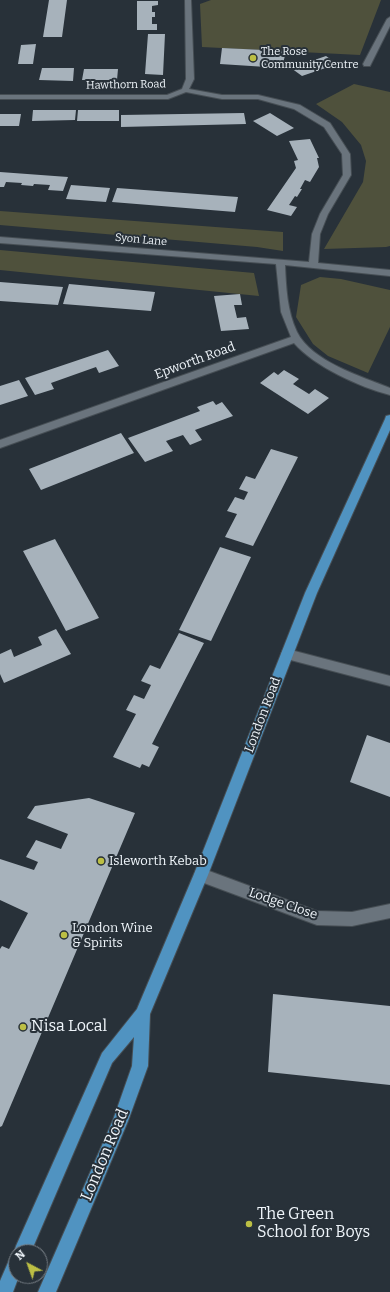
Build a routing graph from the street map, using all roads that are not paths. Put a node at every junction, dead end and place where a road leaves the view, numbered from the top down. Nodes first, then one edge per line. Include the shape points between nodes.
1 (188, 0) edge
2 (390, 18) edge
3 (367, 64) dead end
4 (185, 90) junction
5 (0, 97) edge
6 (0, 240) edge
7 (280, 262) junction
8 (313, 266) junction
9 (390, 273) edge
10 (296, 339) junction
11 (390, 392) edge
12 (390, 419) edge
13 (0, 444) edge
14 (287, 654) junction
15 (390, 681) edge
16 (201, 876) junction
17 (390, 911) edge
18 (142, 1014) junction
19 (26, 1244) edge
20 (8, 1283) edge
21 (4, 1292) edge
22 (47, 1292) edge

1 - 4 street, Hawthorn Road via 190,79
2 - 3 street
4 - 5 street, Hawthorn Road via 168,97
4 - 8 street via 222,97 258,97 284,103 297,107 327,125 346,154 347,176 324,214 316,234
6 - 7 street, Syon Lane
7 - 8 street, Syon Lane
7 - 10 street via 284,301
8 - 9 street, Syon Lane
10 - 11 street via 307,351 326,364
10 - 13 street, Epworth Road
12 - 14 main road, London Road via 311,593
14 - 15 street
14 - 16 main road, London Road
16 - 17 street, Lodge Close via 317,918 352,919
16 - 18 main road, London Road
18 - 19 main road, London Road via 107,1058
18 - 22 main road, London Road via 140,1066 120,1121
20 - 21 main road

